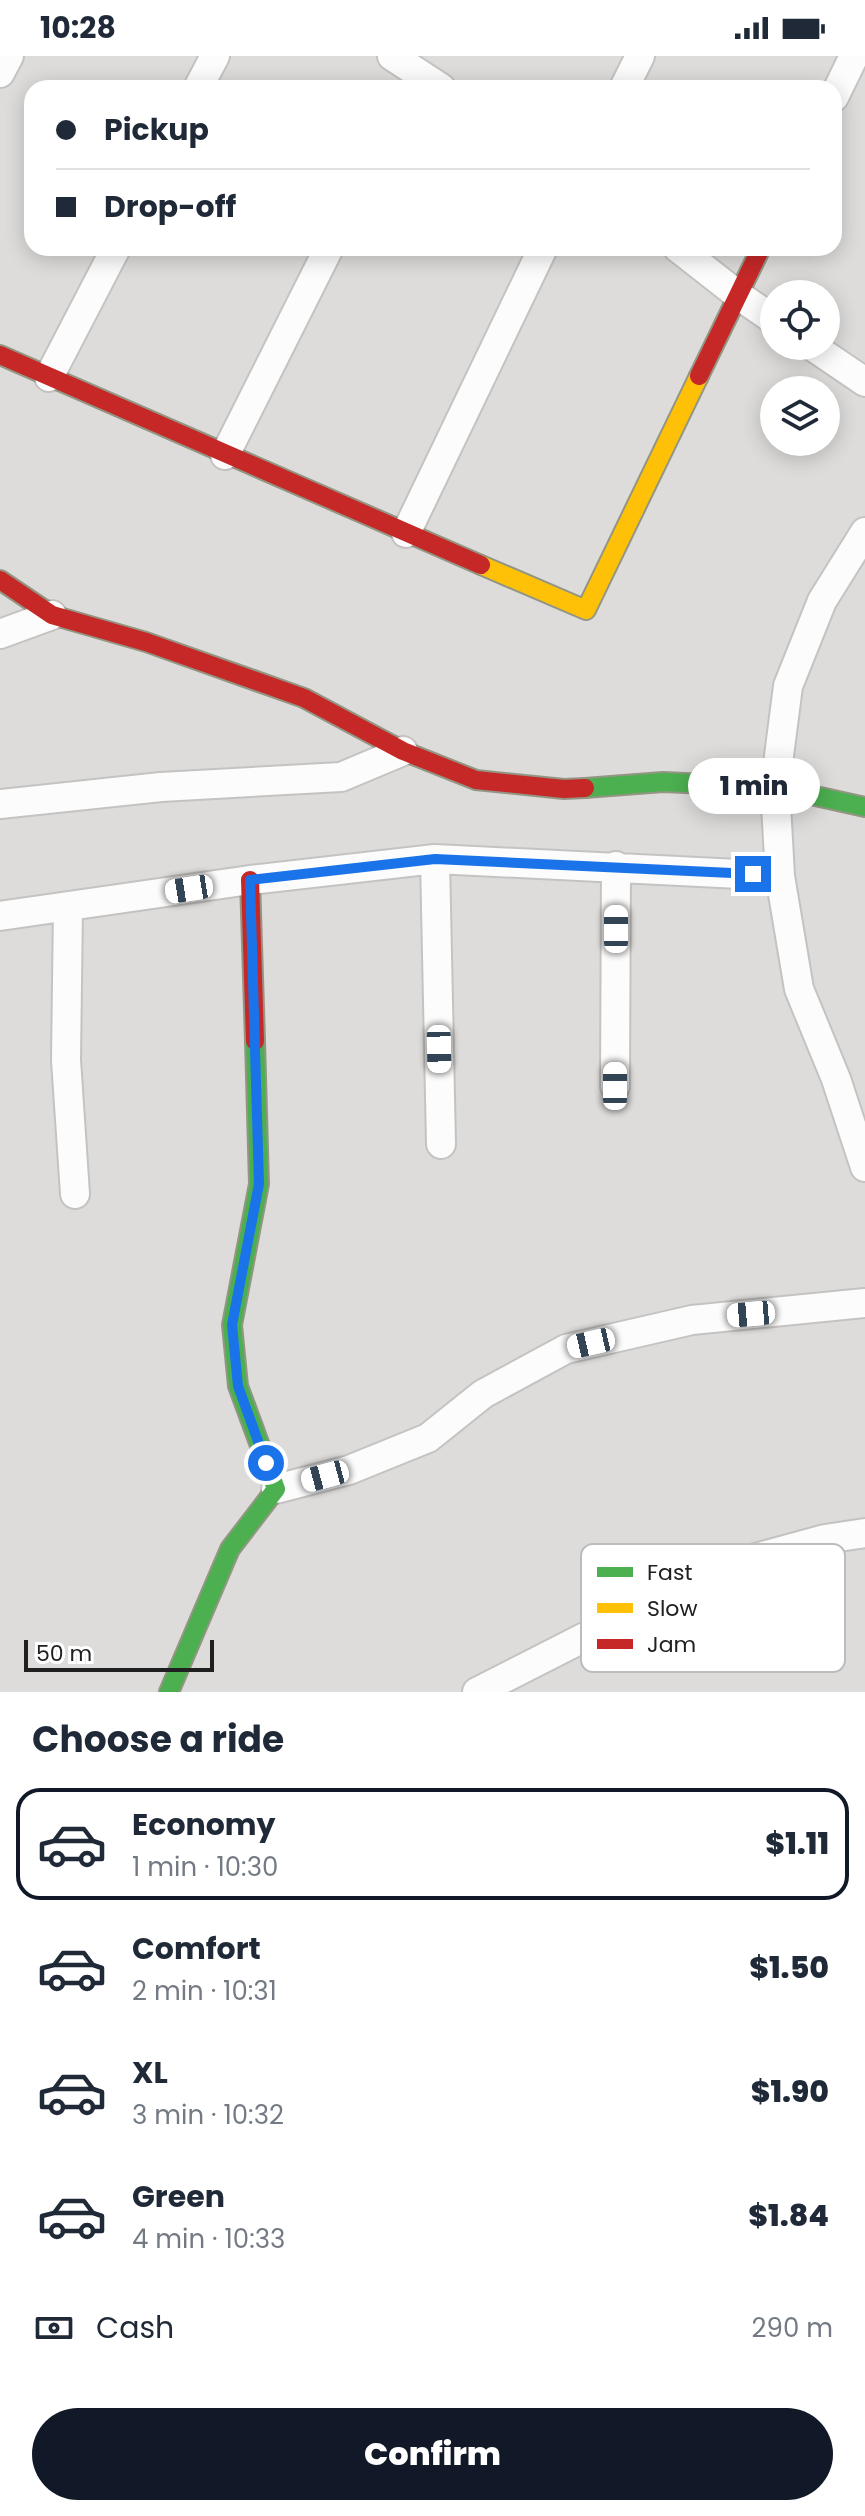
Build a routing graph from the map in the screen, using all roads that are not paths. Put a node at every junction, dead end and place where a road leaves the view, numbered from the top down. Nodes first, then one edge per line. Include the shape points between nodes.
1 (9, 56) edge
2 (215, 56) edge
3 (392, 56) edge
4 (640, 56) edge
5 (854, 56) edge
6 (417, 72) edge
7 (0, 73) edge
8 (202, 80) edge
9 (628, 80) edge
10 (842, 81) edge
11 (112, 256) edge
12 (325, 256) edge
13 (539, 256) edge
14 (688, 256) edge
15 (757, 256) edge
16 (738, 295) junction
17 (760, 310) edge
18 (0, 355) edge
19 (833, 360) edge
20 (49, 377) junction
21 (865, 382) edge
22 (225, 455) junction
23 (865, 532) edge
24 (406, 533) junction
25 (0, 580) edge
26 (52, 615) junction
27 (0, 634) edge
28 (403, 751) junction
29 (775, 787) junction
30 (0, 804) edge
31 (865, 807) edge
32 (435, 859) junction
33 (616, 866) junction
34 (780, 876) junction
35 (250, 880) junction
36 (68, 907) junction
37 (0, 916) edge
38 (615, 1086) dead end
39 (441, 1144) dead end
40 (865, 1167) edge
41 (75, 1194) dead end
42 (865, 1303) edge
43 (276, 1489) junction
44 (865, 1533) edge
45 (807, 1544) edge
46 (581, 1639) edge
47 (169, 1692) edge
48 (477, 1692) edge

1 - 7 street
2 - 8 street
3 - 6 street
4 - 9 street
5 - 10 street
11 - 20 street
12 - 22 street
13 - 24 street
14 - 16 street
15 - 16 street
16 - 17 street
16 - 24 street via 586,610
18 - 20 street
19 - 21 street
20 - 22 street
22 - 24 street
23 - 29 street via 822,601 788,686
25 - 26 street
26 - 27 street
26 - 28 street via 304,698
28 - 29 street via 476,780 564,789 663,782
28 - 30 street via 341,777 161,787
29 - 31 street
29 - 34 street
32 - 33 street
32 - 35 street
32 - 39 street
33 - 34 street
33 - 38 street
34 - 40 street via 799,989
35 - 36 street
35 - 43 street via 259,1184 232,1325 238,1386
36 - 37 street
36 - 41 street via 66,1060
42 - 43 street via 692,1320 566,1349 483,1394 428,1438 349,1470
43 - 47 street via 230,1549
44 - 45 street
46 - 48 street

